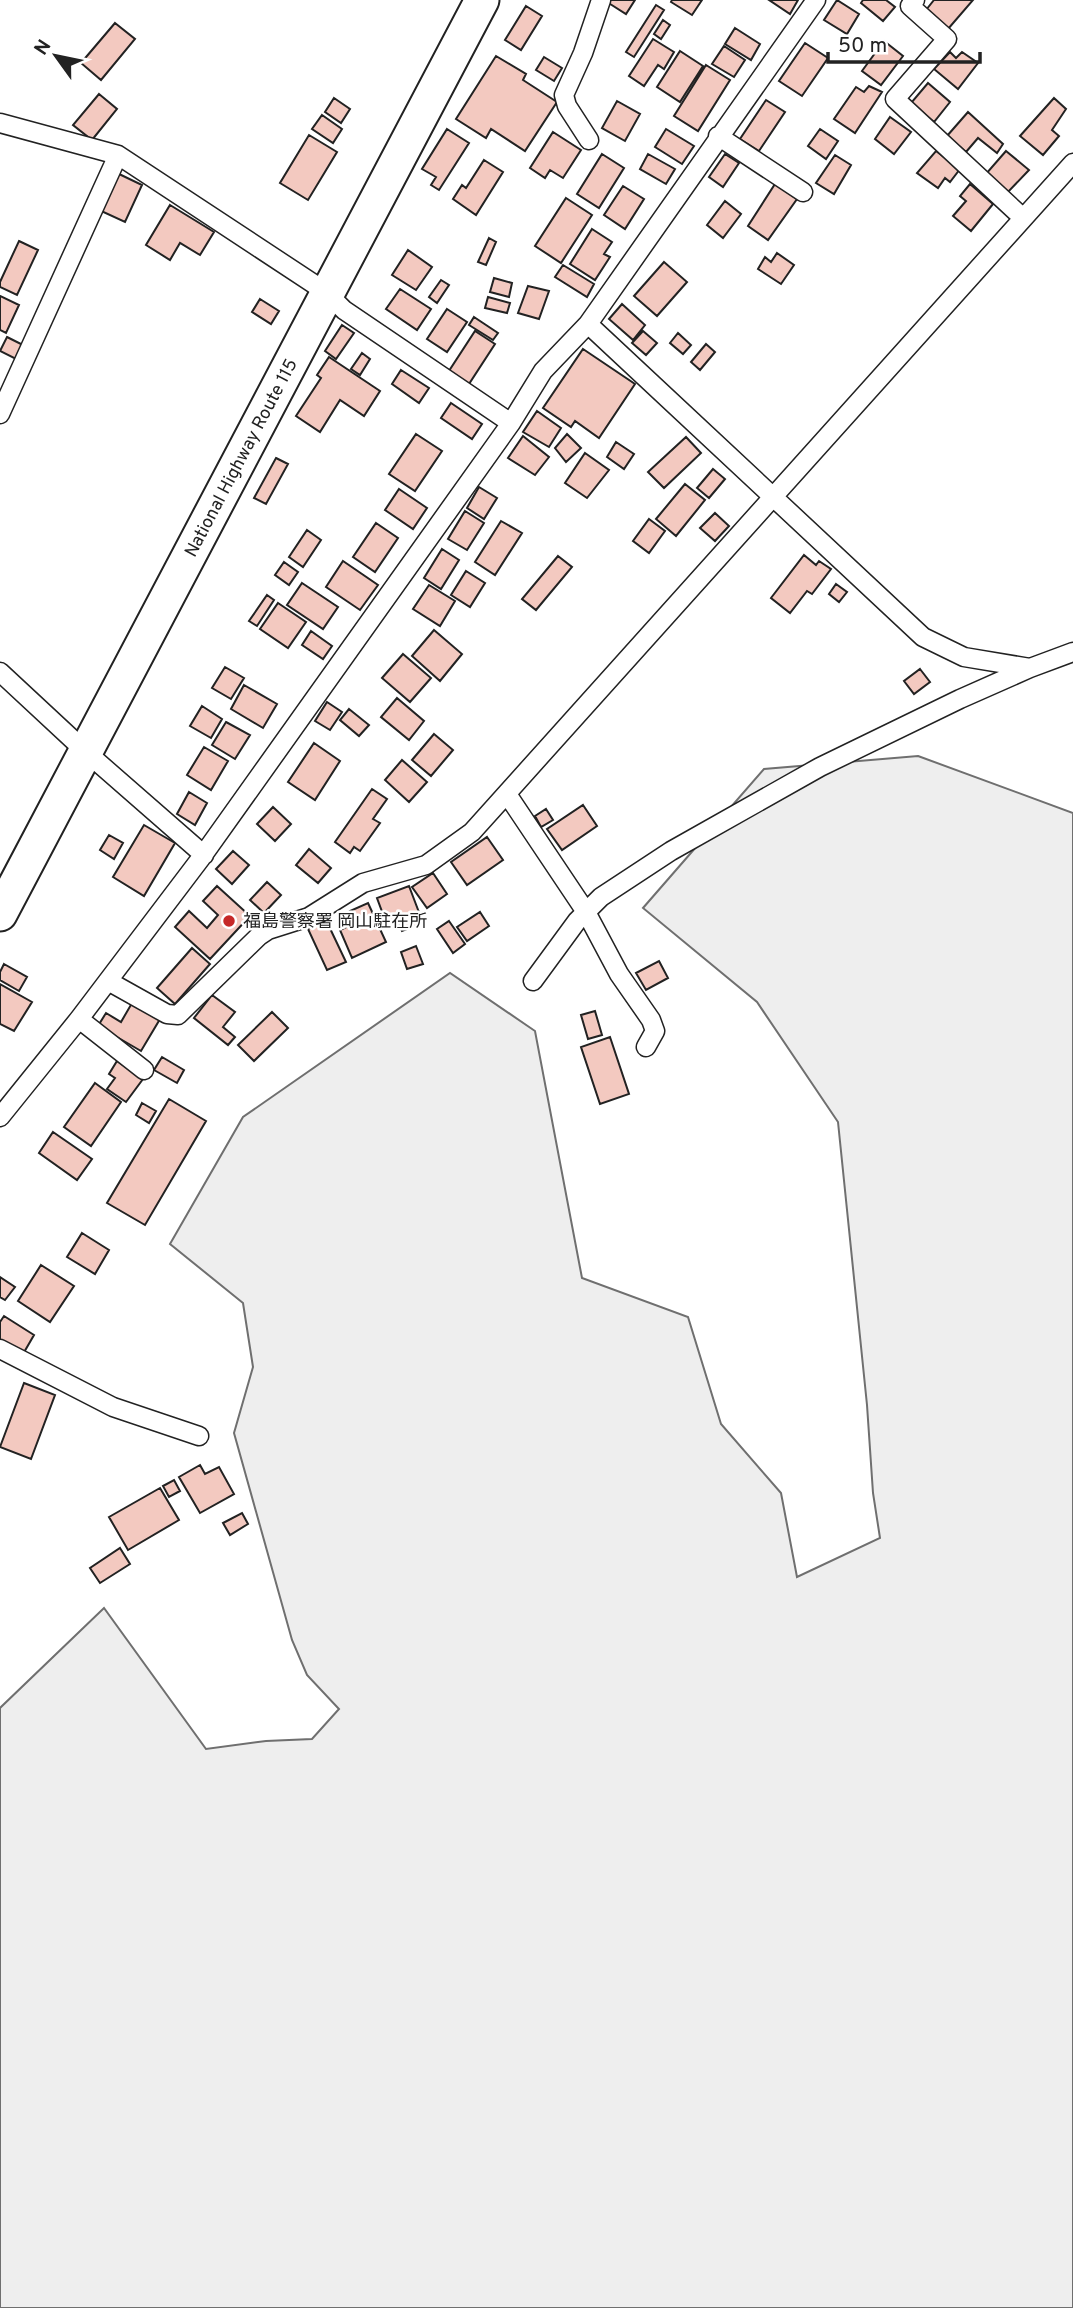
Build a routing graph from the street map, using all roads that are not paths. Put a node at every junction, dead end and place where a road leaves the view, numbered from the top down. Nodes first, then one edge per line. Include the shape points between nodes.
1 (482, 0) edge
2 (601, 0) edge
3 (816, 0) edge
4 (915, 0) edge
5 (0, 123) edge
6 (718, 136) junction
7 (589, 140) dead end
8 (118, 155) junction
9 (1073, 163) edge
10 (803, 192) dead end
11 (1023, 218) junction
12 (326, 292) junction
13 (588, 324) junction
14 (0, 414) edge
15 (511, 423) junction
16 (773, 499) junction
17 (1073, 652) edge
18 (1030, 668) junction
19 (0, 673) edge
20 (85, 751) junction
21 (507, 794) junction
22 (204, 855) junction
23 (586, 912) junction
24 (0, 914) edge
25 (108, 981) junction
26 (533, 981) dead end
27 (79, 1019) junction
28 (646, 1047) dead end
29 (145, 1070) dead end
30 (0, 1116) edge
31 (0, 1349) edge
32 (199, 1436) dead end

1 - 12 highway, National Highway Route 115
2 - 7 street via 564,95 566,106
3 - 6 street
4 - 11 street via 910,6 947,38 895,99
5 - 8 street
6 - 10 street
6 - 13 street
8 - 12 street
8 - 14 street
9 - 11 street
11 - 16 street
12 - 15 street via 344,310
12 - 20 highway, National Highway Route 115
13 - 15 street via 543,371
13 - 16 street
15 - 22 street
16 - 18 street via 923,637 964,657
16 - 21 street
17 - 18 street
18 - 23 street via 820,767 671,851
19 - 20 street
20 - 22 street
20 - 24 highway, National Highway Route 115
21 - 23 street
21 - 25 street via 472,832 426,865 363,883 309,917 259,936 178,1016
22 - 25 street
23 - 26 street
23 - 28 street via 619,974 651,1020 655,1031
25 - 27 street
27 - 29 street
27 - 30 street
31 - 32 street via 113,1407

